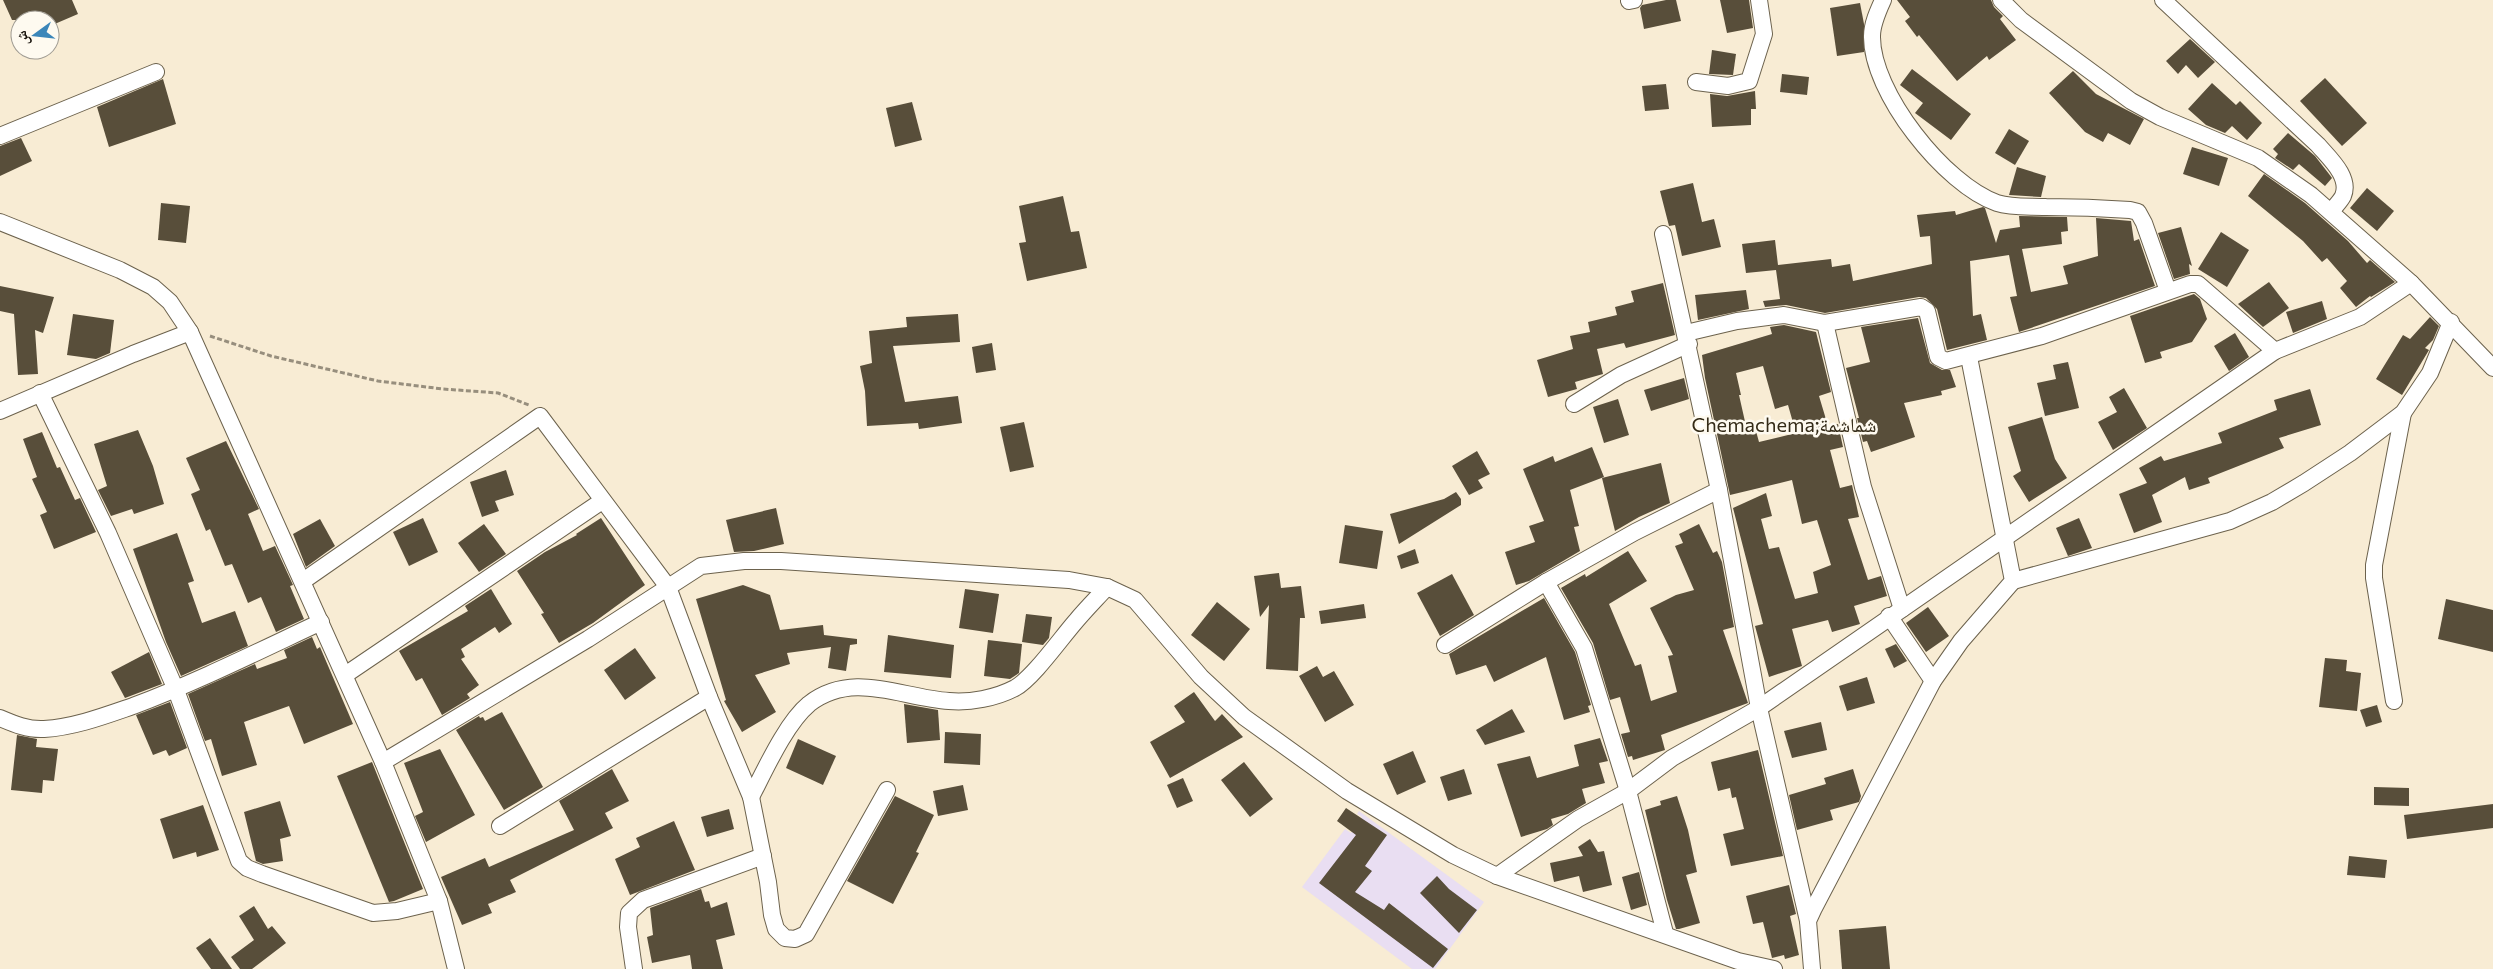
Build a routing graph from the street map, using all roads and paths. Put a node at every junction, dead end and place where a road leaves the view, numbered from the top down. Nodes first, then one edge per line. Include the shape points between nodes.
1 (1759, 0) edge
2 (1883, 0) edge
3 (2001, 0) edge
4 (2163, 0) edge
5 (156, 72) dead end
6 (1696, 82) dead end
7 (0, 136) edge
8 (2331, 212) junction
9 (0, 222) edge
10 (1663, 234) dead end
11 (2411, 283) junction
12 (2168, 291) junction
13 (2451, 322) junction
14 (1825, 323) junction
15 (190, 332) junction
16 (1687, 338) junction
17 (2275, 351) junction
18 (1969, 357) junction
19 (2493, 368) edge
20 (40, 393) junction
21 (1574, 404) dead end
22 (0, 411) edge
23 (2403, 413) junction
24 (540, 416) junction
25 (1719, 490) junction
26 (602, 501) junction
27 (2003, 537) junction
28 (303, 581) junction
29 (2013, 581) junction
30 (1546, 582) junction
31 (668, 587) junction
32 (1107, 587) junction
33 (1895, 612) junction
34 (322, 622) junction
35 (1445, 645) dead end
36 (345, 675) junction
37 (1933, 681) junction
38 (176, 690) junction
39 (709, 697) junction
40 (2394, 701) dead end
41 (1758, 708) junction
42 (0, 718) edge
43 (383, 762) junction
44 (887, 790) dead end
45 (1628, 792) junction
46 (751, 797) junction
47 (500, 826) dead end
48 (763, 856) junction
49 (1497, 876) junction
50 (439, 901) junction
51 (1808, 921) junction
52 (1664, 933) junction
53 (456, 969) edge
54 (634, 969) edge
55 (1774, 969) edge
56 (1812, 969) edge

1 - 6 street via 1764,34 1749,81 1728,86
2 - 12 street via 1872,36 1874,54 1901,114 1926,150 1972,191 1998,203 2138,212
3 - 8 street via 2021,20 2131,101 2160,117 2258,158
4 - 8 street via 2318,145 2335,165 2344,187 2343,196
5 - 7 street
8 - 11 street
9 - 15 street via 153,286 170,302
10 - 16 street
11 - 13 street
11 - 17 street via 2360,317
12 - 17 street via 2198,284
12 - 18 street via 2042,336
13 - 19 street
13 - 23 street via 2430,373
14 - 16 street via 1784,314 1738,321
14 - 18 street via 1921,307 1927,311 1938,357 1946,362
14 - 33 street
15 - 20 street
15 - 24 path via 220,338 270,356 378,380 498,393 526,402
15 - 28 street
16 - 21 street
16 - 25 street
17 - 27 street via 2179,420
18 - 27 street
20 - 22 street
20 - 38 street via 108,533
23 - 29 street via 2311,479 2230,521
23 - 40 street via 2374,565
24 - 26 street
24 - 28 street
25 - 30 street
25 - 41 street
26 - 31 street
26 - 36 street
27 - 29 street
27 - 33 street
28 - 34 street
29 - 37 street via 1961,641
30 - 35 street
30 - 45 street via 1584,648
31 - 32 street via 701,566 744,561 1069,580
31 - 39 street
31 - 43 street
32 - 46 street via 1016,688 987,699 949,702 867,686 823,696 808,705 794,721
32 - 49 street via 1134,600 1201,677 1244,717 1347,791 1453,855
33 - 37 street
33 - 41 street
34 - 36 street
34 - 38 street
36 - 43 street
37 - 51 street
38 - 42 street via 74,725 43,729 19,726
38 - 50 street via 239,861 247,868 373,913
39 - 46 street
39 - 47 street
41 - 45 street via 1672,758
41 - 51 street
43 - 50 street
44 - 48 street via 806,934 795,939 785,938 776,929
45 - 49 street via 1578,818
45 - 52 street
46 - 48 street
48 - 54 street via 643,900 629,912
49 - 52 street
50 - 53 street
51 - 56 street
52 - 55 street via 1738,961

